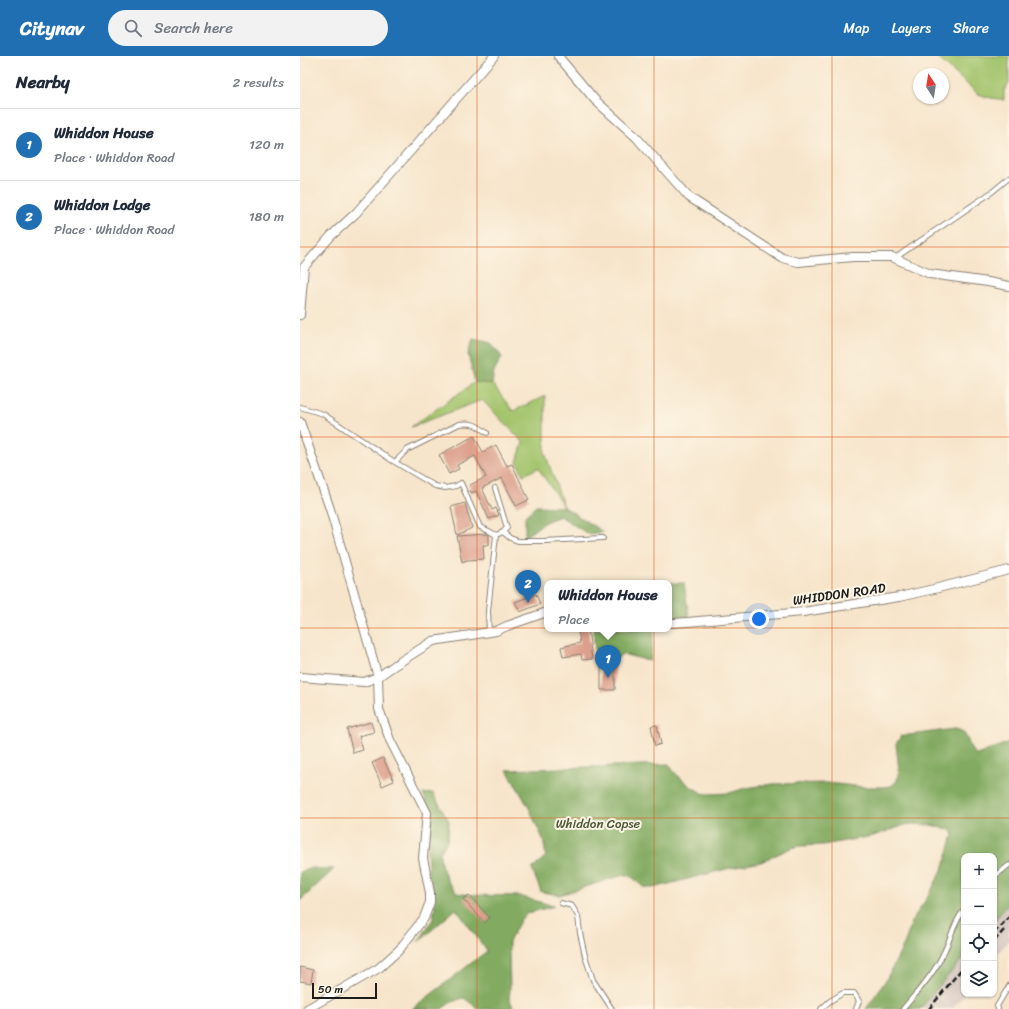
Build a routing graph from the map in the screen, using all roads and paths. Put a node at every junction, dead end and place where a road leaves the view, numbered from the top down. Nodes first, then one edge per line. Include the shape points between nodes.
1 (494, 56) edge
2 (558, 56) edge
3 (1009, 178) edge
4 (895, 258) junction
5 (302, 267) edge
6 (1009, 286) edge
7 (300, 315) edge
8 (300, 407) edge
9 (300, 422) edge
10 (487, 433) dead end
11 (395, 462) junction
12 (495, 488) dead end
13 (503, 532) junction
14 (496, 536) junction
15 (603, 538) dead end
16 (1009, 570) edge
17 (544, 613) edge
18 (672, 623) edge
19 (489, 632) junction
20 (300, 677) edge
21 (378, 677) junction
22 (1009, 865) edge
23 (997, 875) edge
24 (561, 903) dead end
25 (961, 913) edge
26 (1009, 986) edge
27 (307, 1009) edge
28 (612, 1009) edge
29 (821, 1009) edge
30 (856, 1009) edge
31 (903, 1009) edge
32 (998, 1009) edge

1 - 5 street via 356,213
2 - 4 street via 595,100 636,136 689,197 782,258 798,262 853,257
3 - 4 lane
4 - 6 street via 930,274
5 - 7 street
8 - 11 lane via 323,414
9 - 21 street via 330,510
10 - 11 lane via 479,426 468,422 459,424 407,450
11 - 14 lane via 435,486 445,488 461,483 480,527
12 - 13 lane via 507,528
13 - 14 lane
13 - 15 lane via 518,540
14 - 19 lane via 488,611
16 - 18 street, WHIDDON ROAD via 899,597 803,612
17 - 19 street
19 - 21 street via 433,641
20 - 21 street via 364,682
21 - 27 street via 380,709 390,740 427,814 423,858 430,902 424,918 398,950 379,968
22 - 23 lane
24 - 28 lane via 572,906 578,916 584,956 593,980
25 - 31 lane via 944,954
26 - 32 lane via 997,1006
29 - 30 lane via 843,993 854,993 859,1001

